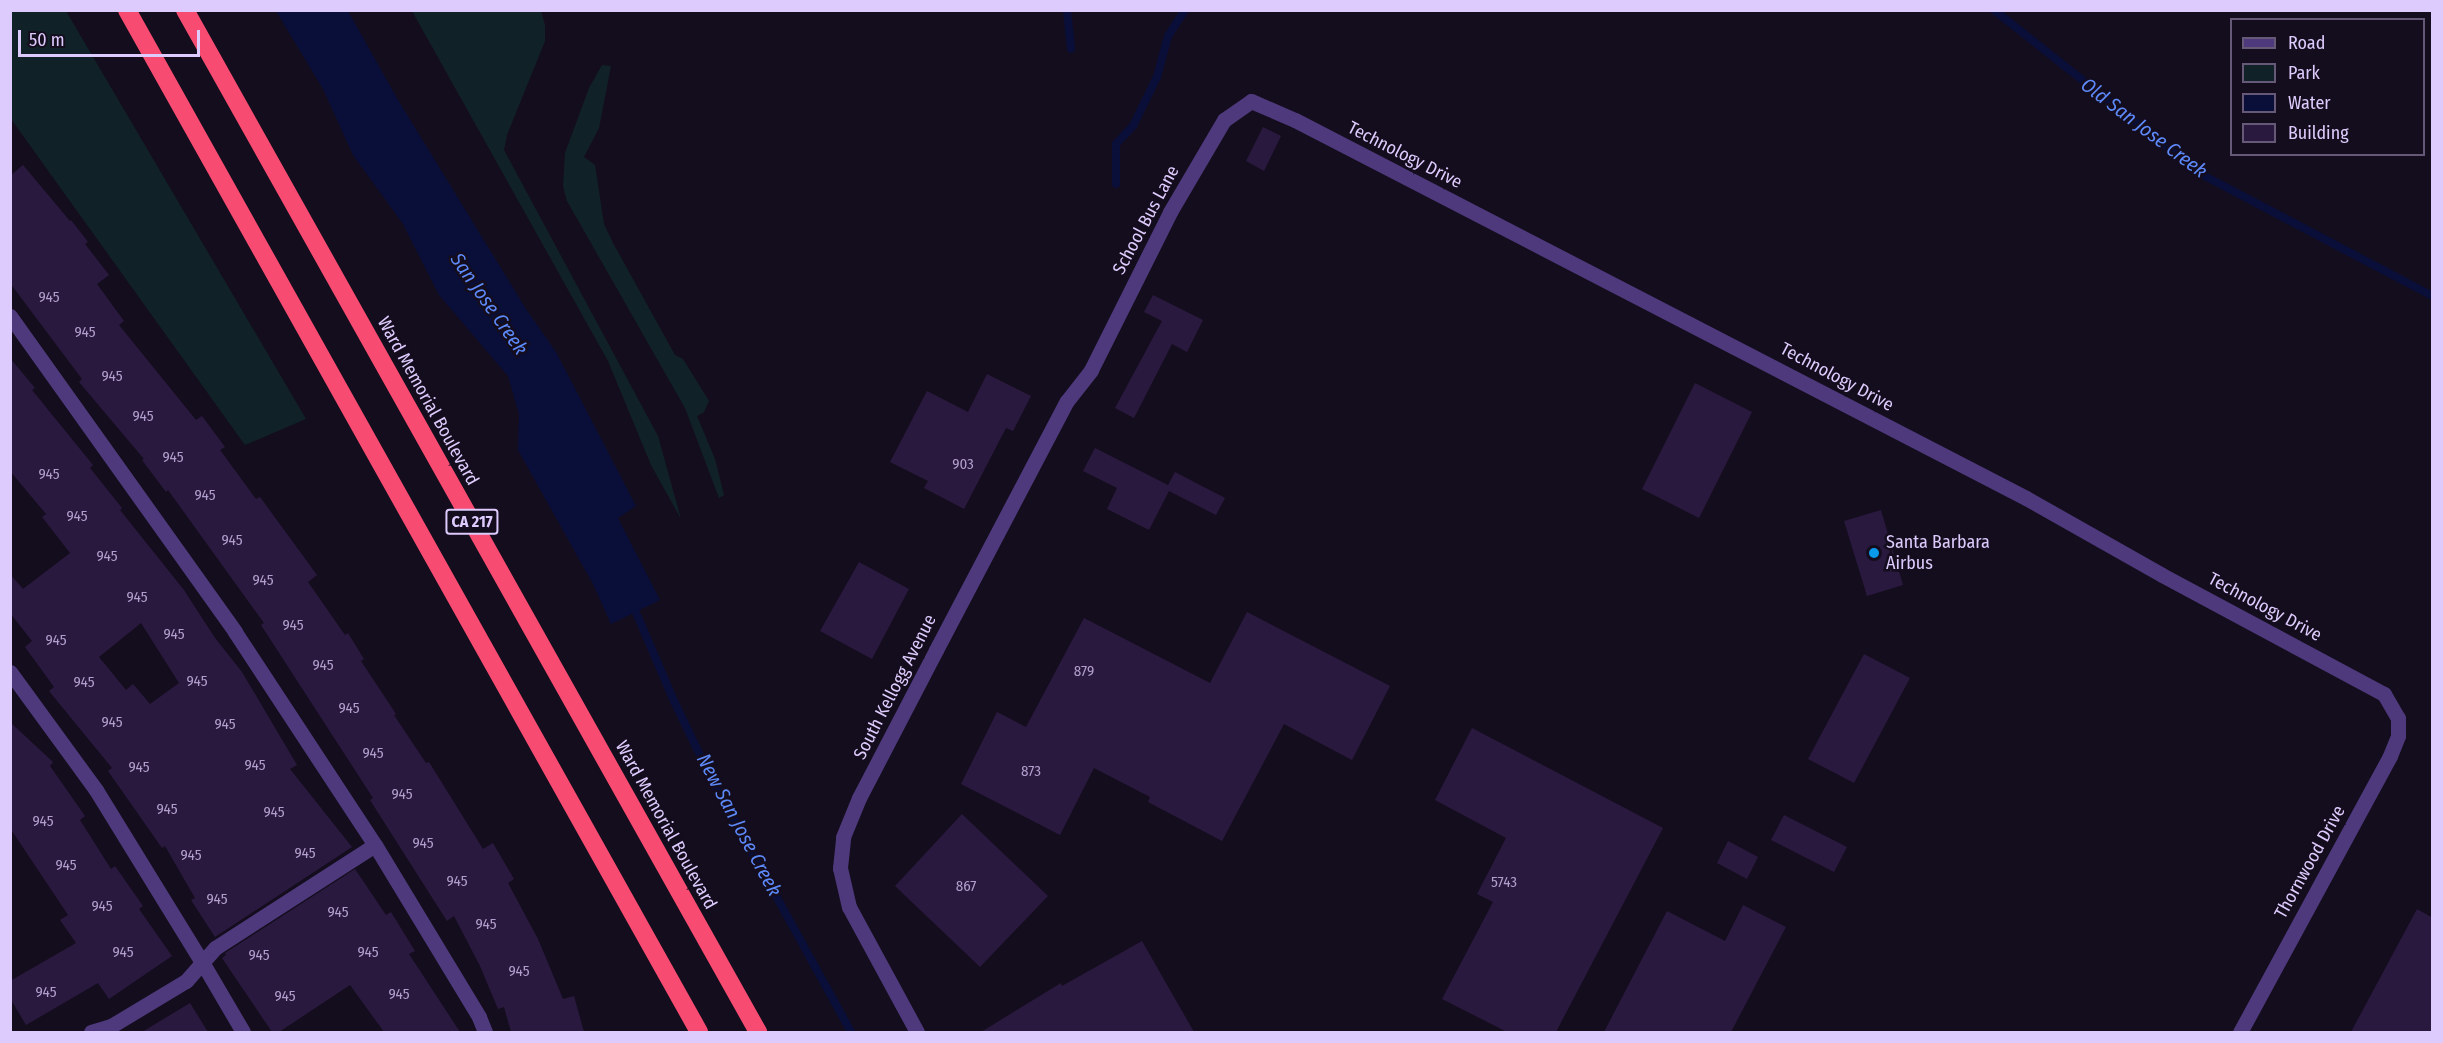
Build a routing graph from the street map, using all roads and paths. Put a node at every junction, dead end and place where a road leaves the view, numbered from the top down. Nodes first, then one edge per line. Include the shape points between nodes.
1 (128, 10) edge
2 (185, 10) edge
3 (1251, 101) joint
4 (10, 316) edge
5 (1091, 370) joint
6 (10, 672) edge
7 (2394, 706) joint
8 (375, 845) junction
9 (202, 962) junction
10 (91, 1032) edge
11 (243, 1032) edge
12 (485, 1032) edge
13 (699, 1032) edge
14 (758, 1032) edge
15 (917, 1032) edge
16 (2240, 1032) edge

1 - 13 highway, CA 217
2 - 14 highway, Ward Memorial Boulevard / CA 217
3 - 5 street, School Bus Lane via 1224,120 1170,212
3 - 7 street, Technology Drive via 2026,498 2373,686
4 - 8 street via 235,632
5 - 15 street, South Kellogg Avenue via 1067,401 859,798 843,837 840,867 849,908
6 - 9 street via 96,790
7 - 16 street, Thornwood Drive via 2398,736 2390,756
8 - 9 street via 215,948
8 - 12 street
9 - 10 street via 186,981 111,1026
9 - 11 street

